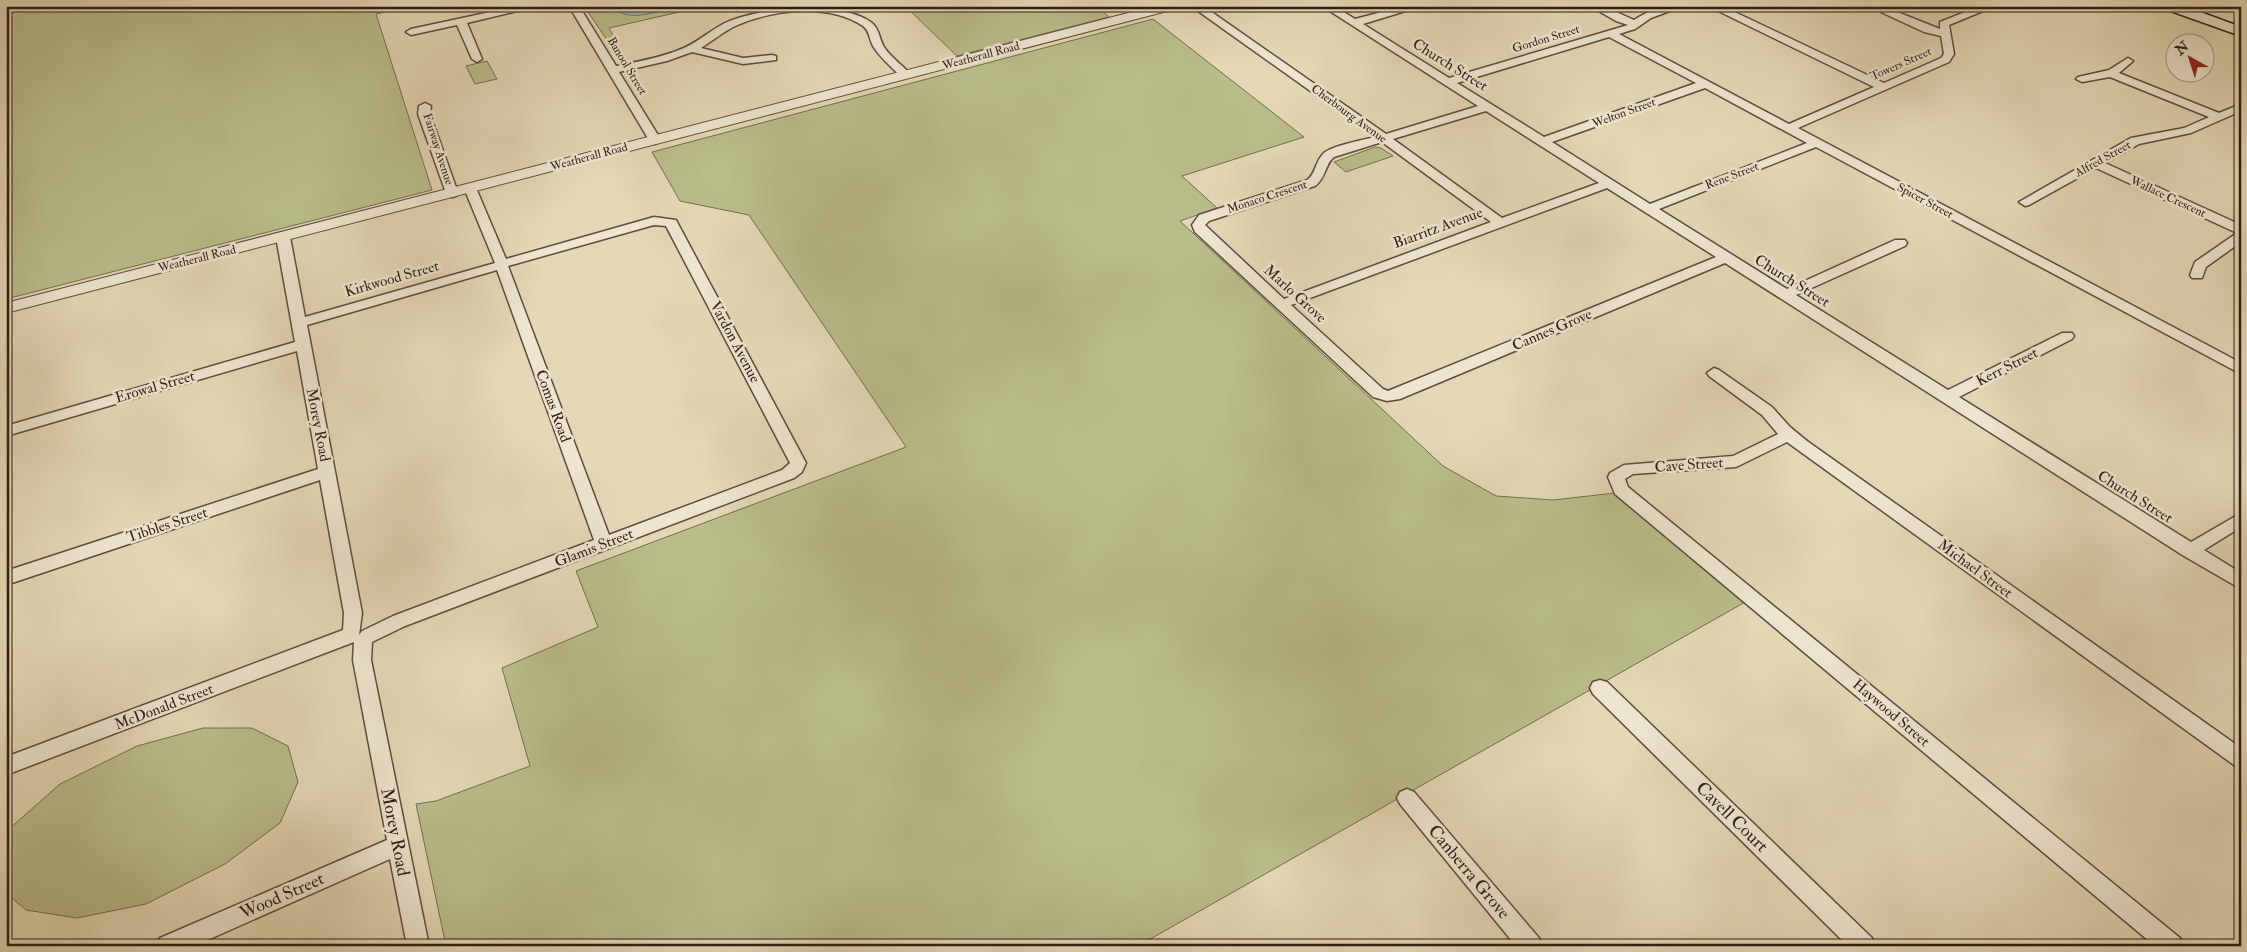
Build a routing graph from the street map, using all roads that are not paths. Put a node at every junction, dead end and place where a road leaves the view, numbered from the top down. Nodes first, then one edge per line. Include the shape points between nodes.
1 (533, 6) edge
2 (574, 6) edge
3 (1171, 6) edge
4 (1196, 6) edge
5 (1327, 6) edge
6 (1417, 6) edge
7 (1595, 6) edge
8 (1678, 6) edge
9 (1713, 6) edge
10 (1873, 6) edge
11 (1990, 6) edge
12 (2170, 6) edge
13 (461, 22) junction
14 (1354, 23) junction
15 (1637, 24) junction
16 (1944, 31) junction
17 (412, 32) dead end
18 (2241, 32) edge
19 (1610, 33) junction
20 (691, 49) junction
21 (772, 58) dead end
22 (478, 59) dead end
23 (2128, 61) dead end
24 (614, 70) junction
25 (2110, 73) junction
26 (905, 76) junction
27 (2082, 79) dead end
28 (1447, 82) junction
29 (1705, 84) junction
30 (1884, 87) junction
31 (425, 106) dead end
32 (2241, 107) edge
33 (1487, 108) junction
34 (2218, 116) junction
35 (1789, 128) junction
36 (1382, 137) junction
37 (656, 140) junction
38 (1542, 142) junction
39 (1816, 143) junction
40 (2094, 163) junction
41 (1607, 184) junction
42 (470, 188) junction
43 (452, 193) junction
44 (2025, 202) dead end
45 (1648, 209) junction
46 (1204, 218) joint
47 (654, 221) joint
48 (1500, 222) junction
49 (2241, 230) edge
50 (2241, 236) edge
51 (282, 237) junction
52 (1900, 243) dead end
53 (1725, 258) junction
54 (502, 264) junction
55 (2197, 275) dead end
56 (1785, 295) junction
57 (1282, 304) junction
58 (6, 308) edge
59 (299, 323) junction
60 (2067, 336) dead end
61 (303, 344) junction
62 (2241, 369) edge
63 (1714, 373) dead end
64 (1378, 393) joint
65 (1946, 397) junction
66 (6, 431) edge
67 (1788, 435) junction
68 (327, 472) junction
69 (788, 474) joint
70 (1616, 477) joint
71 (2241, 519) edge
72 (604, 544) junction
73 (2190, 551) junction
74 (6, 578) edge
75 (2241, 582) edge
76 (358, 636) junction
77 (1600, 688) dead end
78 (2241, 759) edge
79 (6, 766) edge
80 (1407, 798) dead end
81 (397, 846) junction
82 (168, 946) edge
83 (418, 946) edge
84 (1531, 946) edge
85 (1864, 946) edge
86 (2172, 946) edge

1 - 13 street
2 - 24 street, Banool Street
3 - 26 street, Weatherall Road
4 - 36 street, Cherbourg Avenue
5 - 14 street, Church Street
6 - 14 street
7 - 15 street
8 - 15 street, Gordon Street via 1647,16
9 - 30 street
10 - 16 street via 1917,25
11 - 16 street, Towers Street via 1950,20 1944,24
12 - 18 main road
13 - 17 street
13 - 22 street
14 - 28 street, Church Street
15 - 19 street, Gordon Street
16 - 30 street, Towers Street via 1947,58
19 - 28 street, Gordon Street
19 - 29 street, Spicer Street
20 - 21 street via 743,61
20 - 24 street
20 - 26 street via 724,29 755,16 788,10 823,10 850,16 869,26 878,46
23 - 25 street
24 - 37 street, Banool Street
25 - 27 street
25 - 34 street
26 - 37 street, Weatherall Road
28 - 33 street, Church Street
29 - 35 street, Spicer Street
29 - 38 street, Welton Street
30 - 35 street, Towers Street
31 - 43 street, Fairway Avenue via 424,114
32 - 34 street, Alfred Street
33 - 36 street, Monaco Crescent
33 - 38 street, Church Street
34 - 40 street, Alfred Street via 2177,134 2135,141
35 - 39 street, Spicer Street
36 - 46 street, Monaco Crescent via 1325,157 1318,178 1312,183
36 - 48 street, Cherbourg Avenue
37 - 42 street, Weatherall Road
38 - 41 street, Church Street
39 - 45 street, Rene Street
39 - 62 street, Spicer Street
40 - 44 street, Alfred Street
40 - 49 street, Wallace Crescent
41 - 45 street, Church Street
41 - 48 street, Biarritz Avenue
42 - 43 street, Weatherall Road
42 - 54 street, Comas Road
43 - 51 street, Weatherall Road
45 - 53 street, Church Street
46 - 57 street, Marlo Grove via 1198,225 1200,229
47 - 54 street, Kirkwood Street
47 - 69 street, Vardon Avenue via 672,226 788,441 798,463
48 - 57 street, Biarritz Avenue
50 - 55 street via 2200,265
51 - 58 street, Weatherall Road
51 - 59 street, Morey Road
52 - 56 street
53 - 56 street, Church Street
53 - 64 street, Cannes Grove via 1395,395
54 - 59 street, Kirkwood Street
54 - 72 street, Comas Road
56 - 65 street, Church Street
57 - 64 street, Marlo Grove
59 - 61 street, Morey Road
60 - 65 street, Kerr Street
61 - 66 street, Erowal Street
61 - 68 street, Morey Road
63 - 67 street, Michael Street via 1767,411
65 - 73 street, Church Street
67 - 70 street, Cave Street via 1736,461 1630,469
67 - 78 street, Michael Street
68 - 74 street, Tibbles Street
68 - 76 street, Morey Road
69 - 72 street, Glamis Street
70 - 86 street, Haywood Street via 1621,490
71 - 73 street
72 - 76 street, Glamis Street
73 - 75 street, Church Street
76 - 79 street, McDonald Street
76 - 81 street, Morey Road
77 - 85 street, Cavell Court
80 - 84 street, Canberra Grove
81 - 82 street, Wood Street
81 - 83 street, Morey Road

